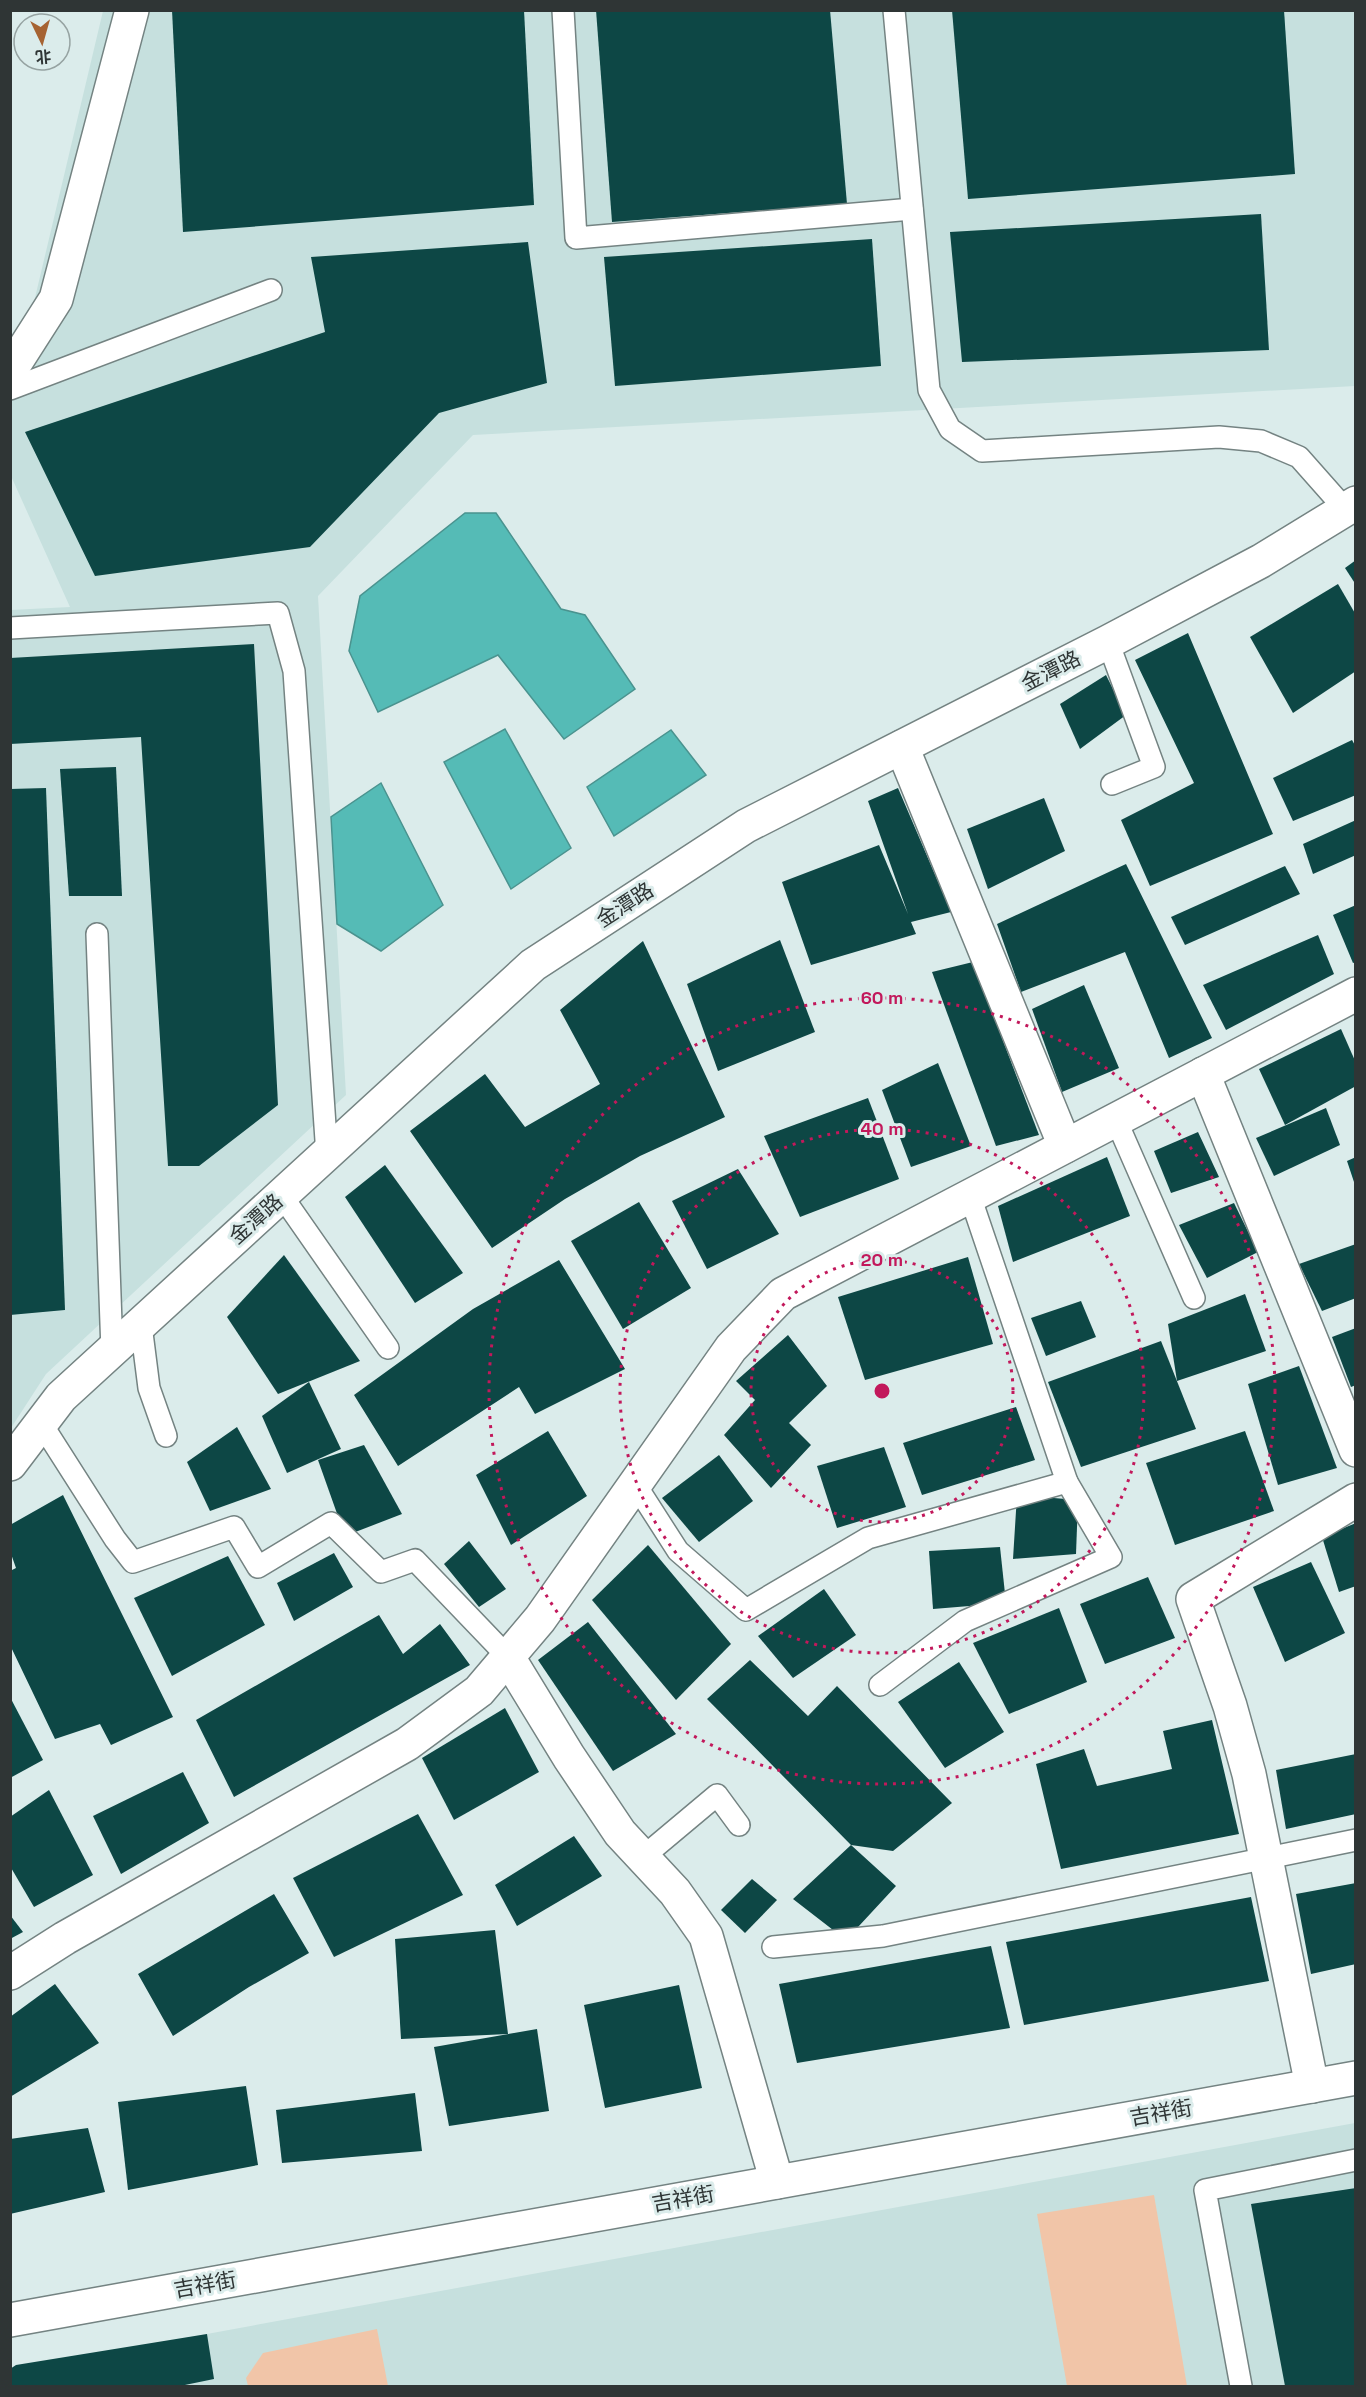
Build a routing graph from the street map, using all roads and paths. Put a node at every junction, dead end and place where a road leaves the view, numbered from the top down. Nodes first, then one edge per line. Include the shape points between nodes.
1 (132, 10) edge
2 (563, 10) edge
3 (894, 10) edge
4 (912, 209) junction
5 (271, 290) dead end
6 (10, 371) edge
7 (10, 389) edge
8 (1351, 506) edge
9 (10, 628) edge
10 (1108, 642) junction
11 (902, 747) junction
12 (1112, 784) dead end
13 (97, 934) dead end
14 (1354, 999) edge
15 (1203, 1074) junction
16 (1116, 1120) junction
17 (1065, 1146) junction
18 (327, 1155) junction
19 (282, 1196) junction
20 (970, 1196) junction
21 (1194, 1298) dead end
22 (141, 1325) junction
23 (388, 1348) dead end
24 (112, 1351) junction
25 (41, 1423) junction
26 (166, 1436) dead end
27 (1356, 1450) edge
28 (10, 1464) edge
29 (1067, 1482) junction
30 (635, 1484) junction
31 (1356, 1500) edge
32 (508, 1657) junction
33 (880, 1685) dead end
34 (739, 1826) dead end
35 (1356, 1840) edge
36 (643, 1857) junction
37 (1266, 1859) junction
38 (773, 1947) dead end
39 (10, 1973) edge
40 (1356, 2078) edge
41 (1312, 2086) junction
42 (1356, 2160) edge
43 (777, 2182) junction
44 (10, 2320) edge
45 (1240, 2386) edge

1 - 6 street via 56,299
2 - 4 lane via 576,238
3 - 4 lane
4 - 8 lane via 929,390 950,429 982,451 1219,437 1261,441 1299,457
5 - 7 lane
8 - 10 street, 金潭路 via 1261,561
9 - 18 lane via 278,613 294,671
10 - 11 street, 金潭路
10 - 12 lane via 1154,767
11 - 17 street
11 - 18 street, 金潭路 via 746,826 533,965
13 - 24 lane
14 - 15 street
15 - 16 street
15 - 27 street
16 - 17 street
16 - 21 lane
17 - 20 street
18 - 19 street, 金潭路
19 - 22 street, 金潭路
19 - 23 lane
20 - 29 lane
20 - 30 street via 783,1294 731,1348
22 - 24 street, 金潭路
22 - 26 lane via 149,1388
24 - 25 street, 金潭路 via 61,1397
25 - 28 street, 金潭路
25 - 32 lane via 133,1562 234,1527 258,1567 331,1523 381,1572 415,1560
29 - 30 lane via 867,1538 746,1610 678,1551
29 - 33 lane via 1111,1557 965,1621
30 - 32 street via 540,1619
31 - 37 street via 1193,1599 1230,1706
32 - 36 street via 620,1833
32 - 39 street via 479,1691 407,1744
34 - 36 lane via 717,1795
35 - 37 lane
36 - 43 street via 675,1892 706,1936
37 - 38 lane via 883,1935
37 - 41 street
40 - 41 street, 吉祥街
41 - 43 street, 吉祥街
42 - 45 lane via 1205,2190
43 - 44 street, 吉祥街

